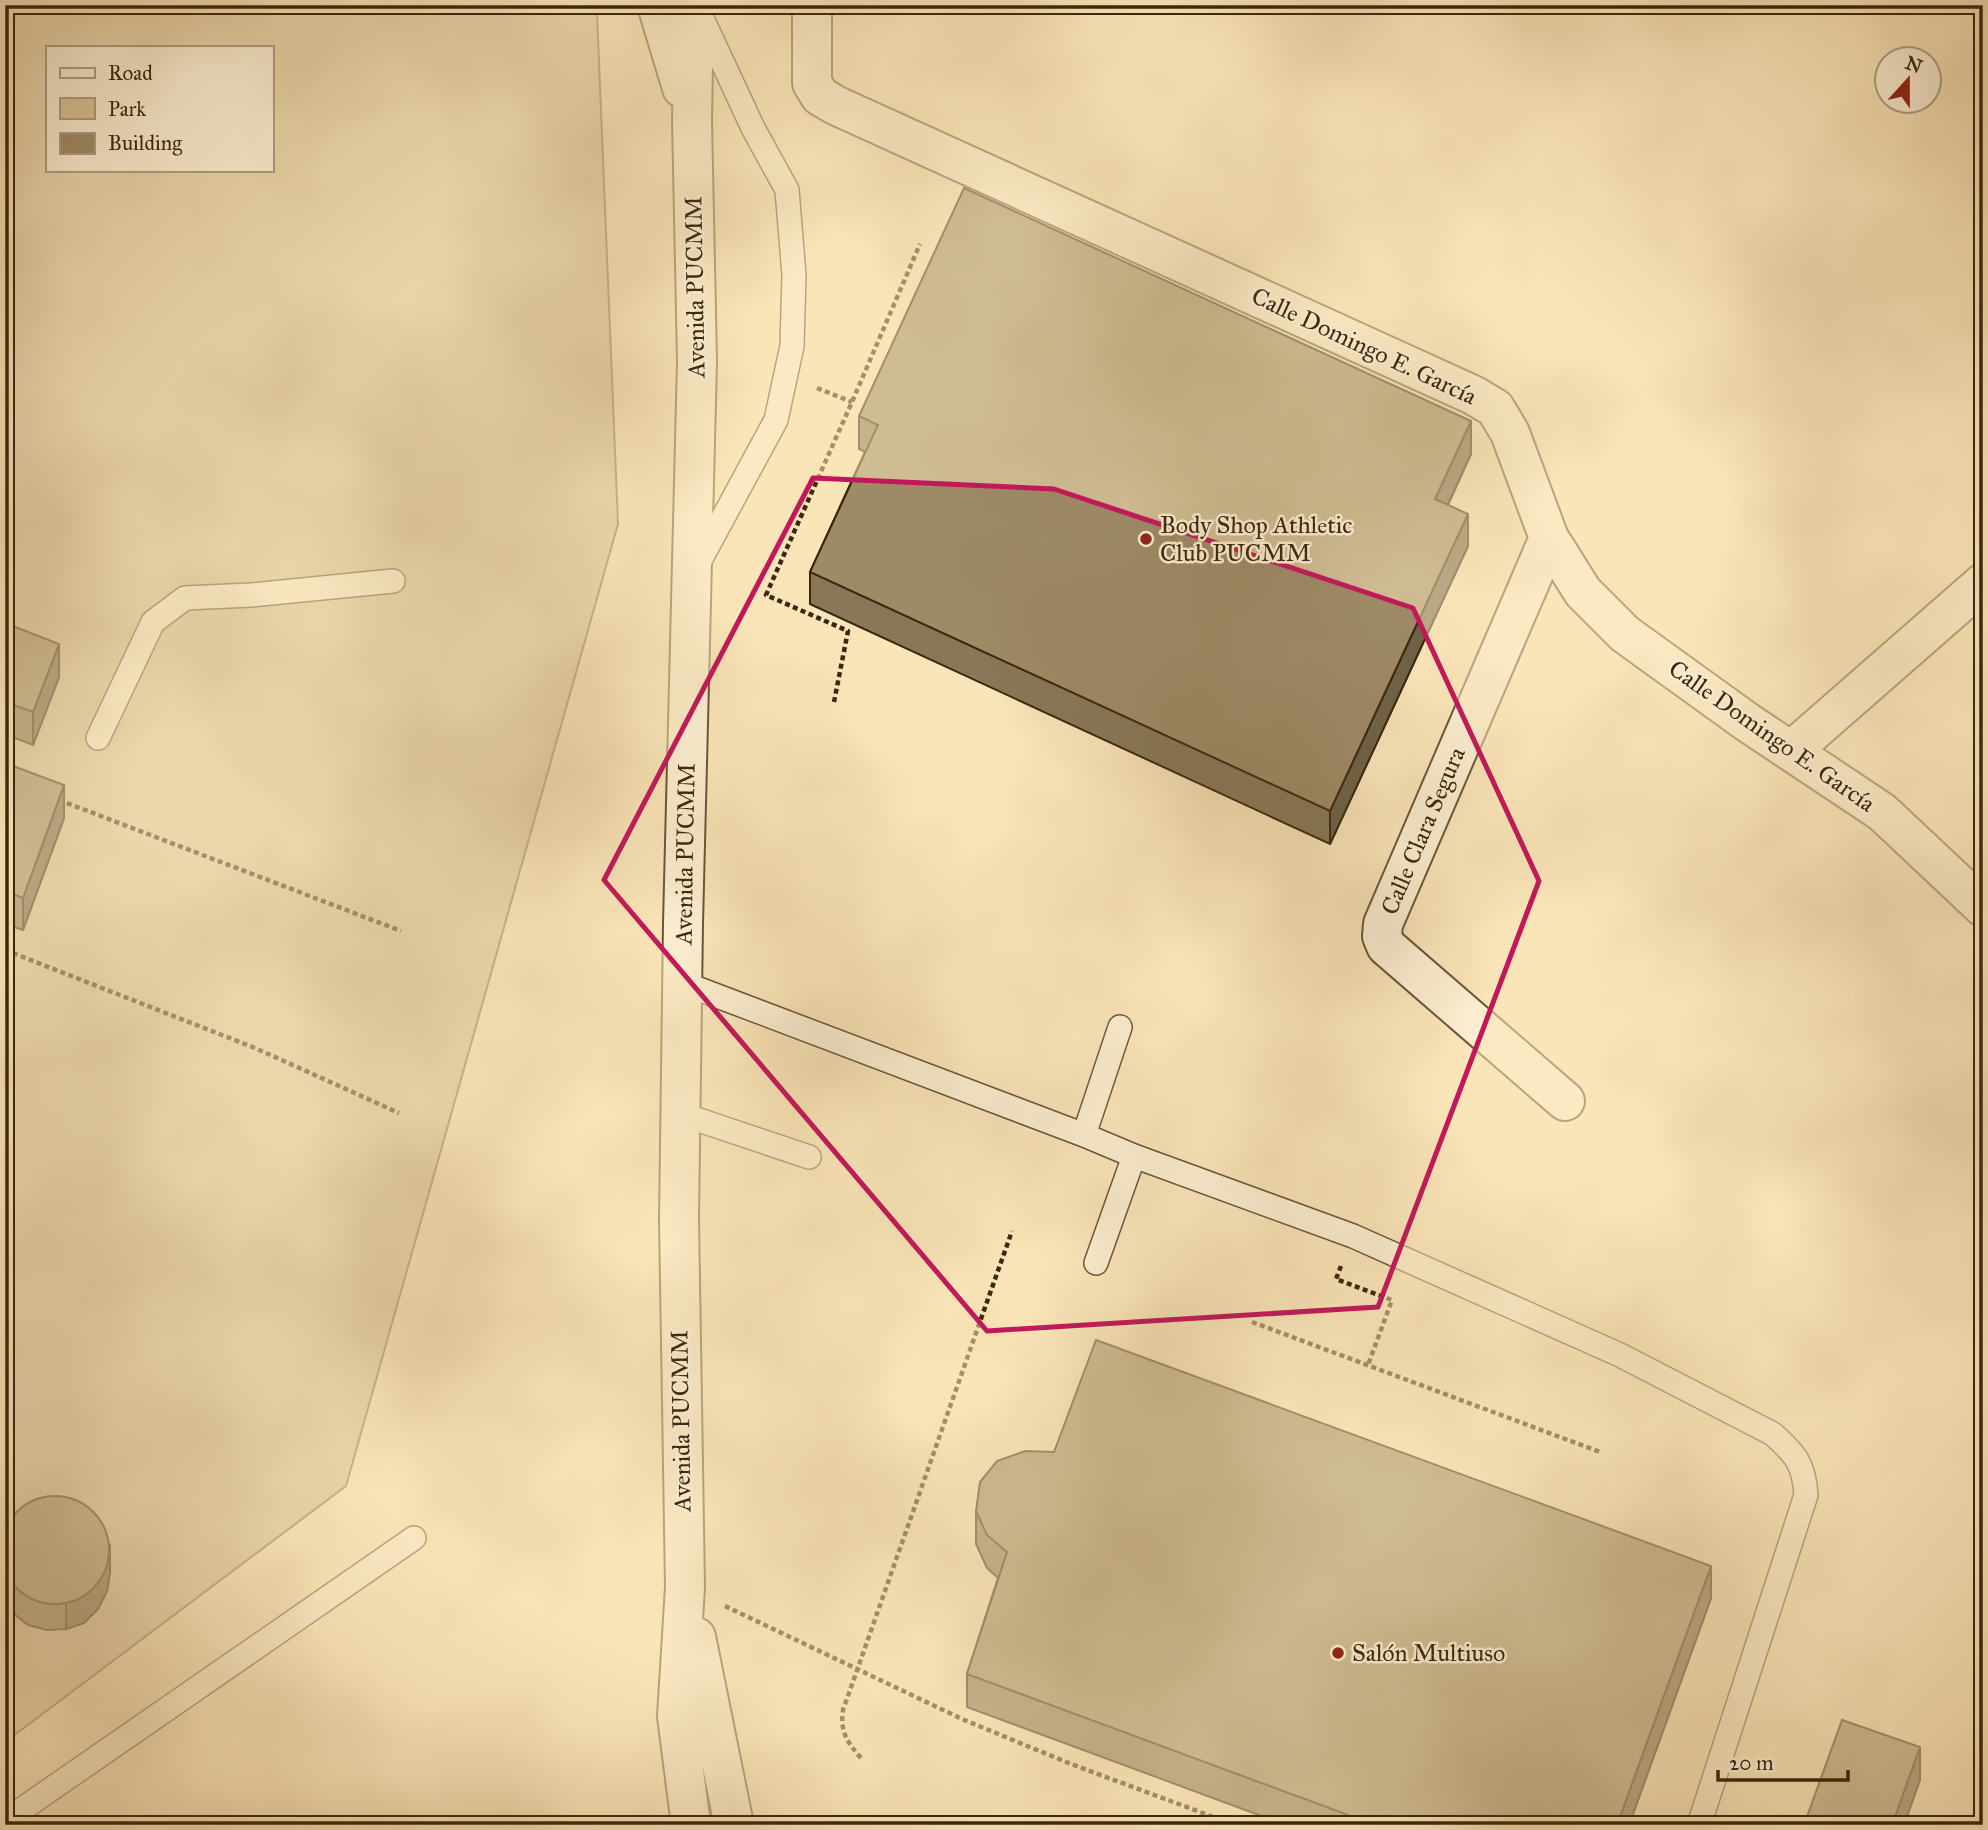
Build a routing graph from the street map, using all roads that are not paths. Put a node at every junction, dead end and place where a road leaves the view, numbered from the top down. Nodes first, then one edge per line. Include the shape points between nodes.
1 (657, 5) edge
2 (695, 5) edge
3 (812, 5) edge
4 (692, 120) junction
5 (1549, 538) junction
6 (691, 577) junction
7 (394, 581) dead end
8 (1983, 583) edge
9 (98, 738) dead end
10 (1791, 751) junction
11 (1983, 907) edge
12 (683, 983) junction
13 (1120, 1027) dead end
14 (1565, 1101) dead end
15 (681, 1114) junction
16 (1084, 1135) junction
17 (1135, 1156) junction
18 (809, 1157) dead end
19 (1096, 1263) dead end
20 (414, 1538) dead end
21 (685, 1587) junction
22 (5, 1821) edge
23 (691, 1825) edge
24 (734, 1825) edge
25 (1699, 1825) edge

1 - 4 street, Avenida PUCMM
2 - 4 street, Avenida PUCMM
2 - 6 lane via 787,190 794,275 792,346 776,420
3 - 5 street, Calle Domingo E. García via 812,83 820,96 835,105 1495,408 1510,433
4 - 6 street, Avenida PUCMM via 697,361
5 - 10 street, Calle Domingo E. García via 1583,592 1625,634
5 - 14 street, Calle Clara Segura via 1383,923 1382,936 1386,946
6 - 12 street, Avenida PUCMM
7 - 9 lane via 185,598 153,622
8 - 10 street
10 - 11 street, Calle Domingo E. García via 1882,812
12 - 15 street, Avenida PUCMM
12 - 16 lane
13 - 16 lane
15 - 18 lane
15 - 21 street, Avenida PUCMM
16 - 17 lane
17 - 19 lane
17 - 25 lane via 1353,1236 1620,1355 1773,1434 1791,1451 1805,1473 1806,1495
20 - 22 lane
21 - 23 street, Avenida PUCMM via 677,1716
21 - 24 street, Avenida PUCMM

